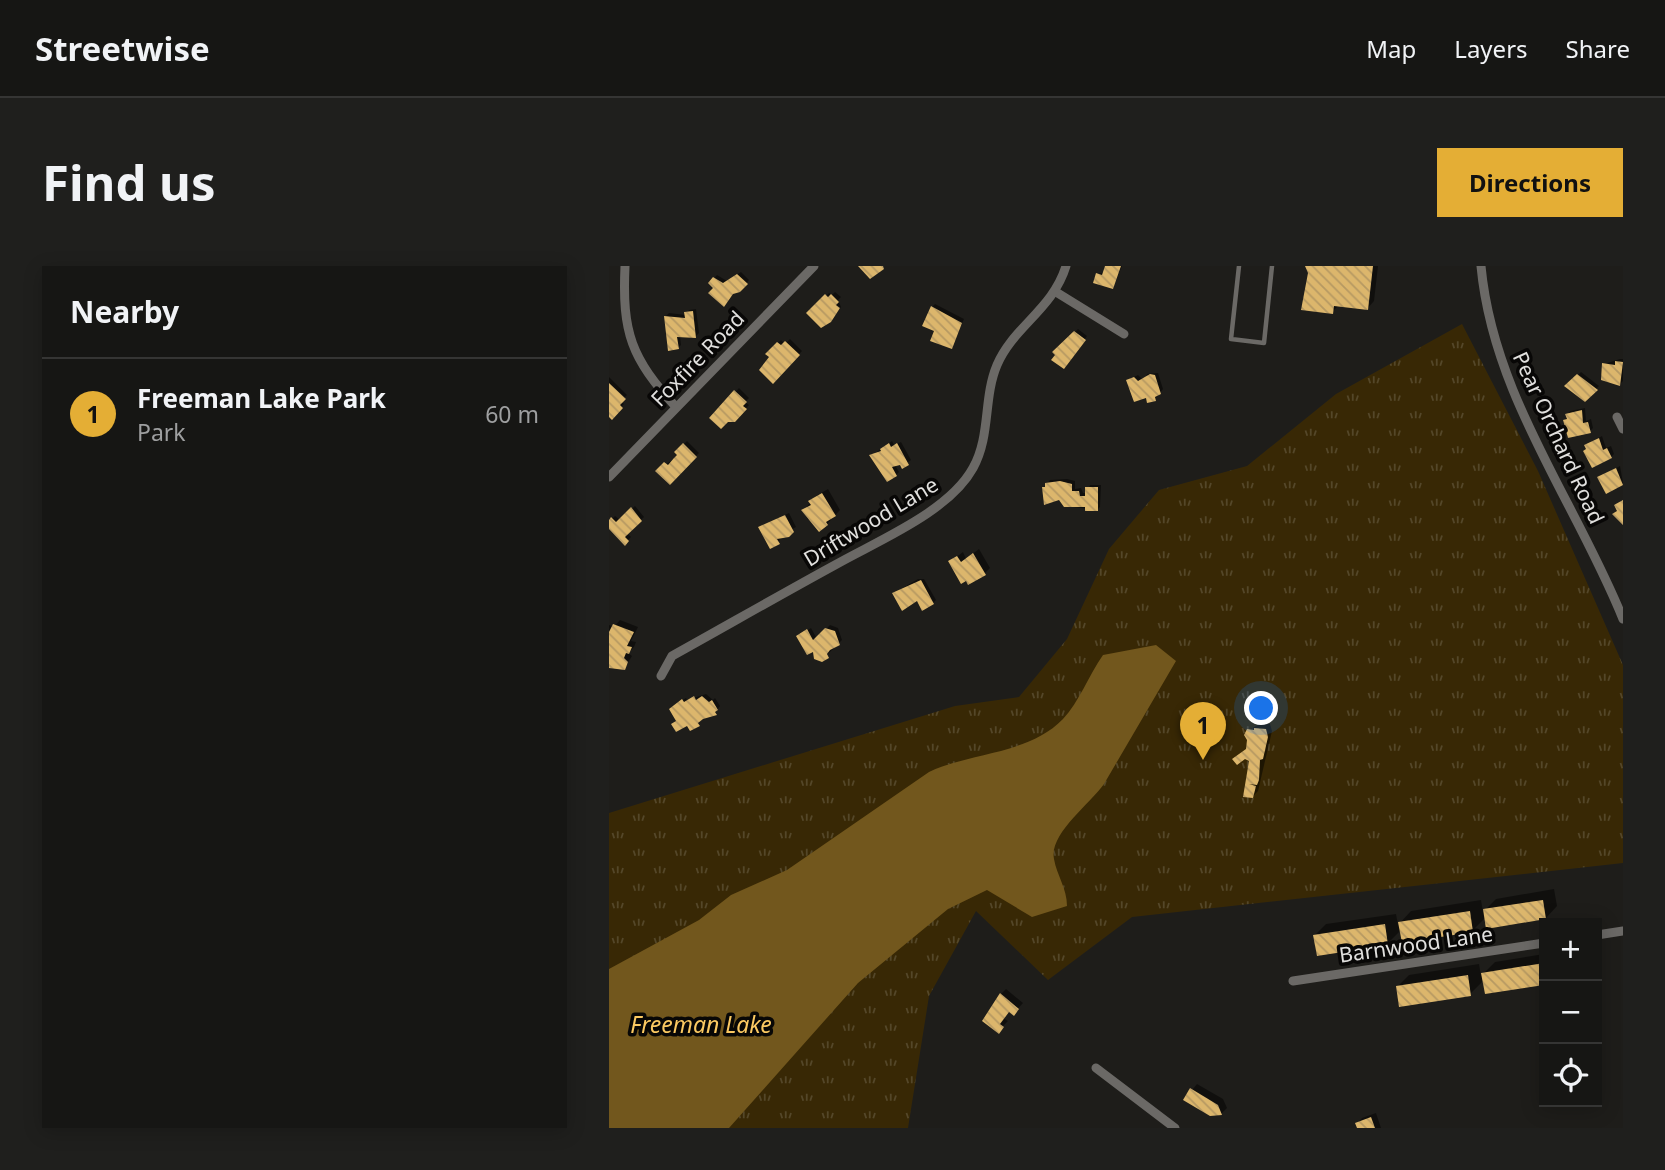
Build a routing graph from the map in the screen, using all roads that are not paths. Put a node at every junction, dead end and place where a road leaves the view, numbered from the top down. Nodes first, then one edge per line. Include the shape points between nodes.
1 (625, 266) edge
2 (814, 266) edge
3 (1066, 266) edge
4 (1239, 266) edge
5 (1272, 266) edge
6 (1481, 266) edge
7 (1056, 292) junction
8 (1124, 334) dead end
9 (676, 407) junction
10 (1617, 417) dead end
11 (1623, 429) edge
12 (609, 477) edge
13 (1622, 616) edge
14 (661, 676) dead end
15 (1623, 931) edge
16 (1602, 934) edge
17 (1539, 944) edge
18 (1293, 981) dead end
19 (1096, 1068) dead end
20 (1175, 1128) edge

1 - 9 street via 632,346 648,376
2 - 9 street, Foxfire Road
3 - 7 street, Driftwood Lane
4 - 5 lane via 1231,340 1264,343
6 - 13 street, Pear Orchard Road via 1494,334 1517,399
7 - 8 street
7 - 14 street, Driftwood Lane via 997,365 982,448 960,486 917,518 672,656
9 - 12 street, Foxfire Road
10 - 11 street
15 - 16 street
17 - 18 street, Barnwood Lane
19 - 20 street

